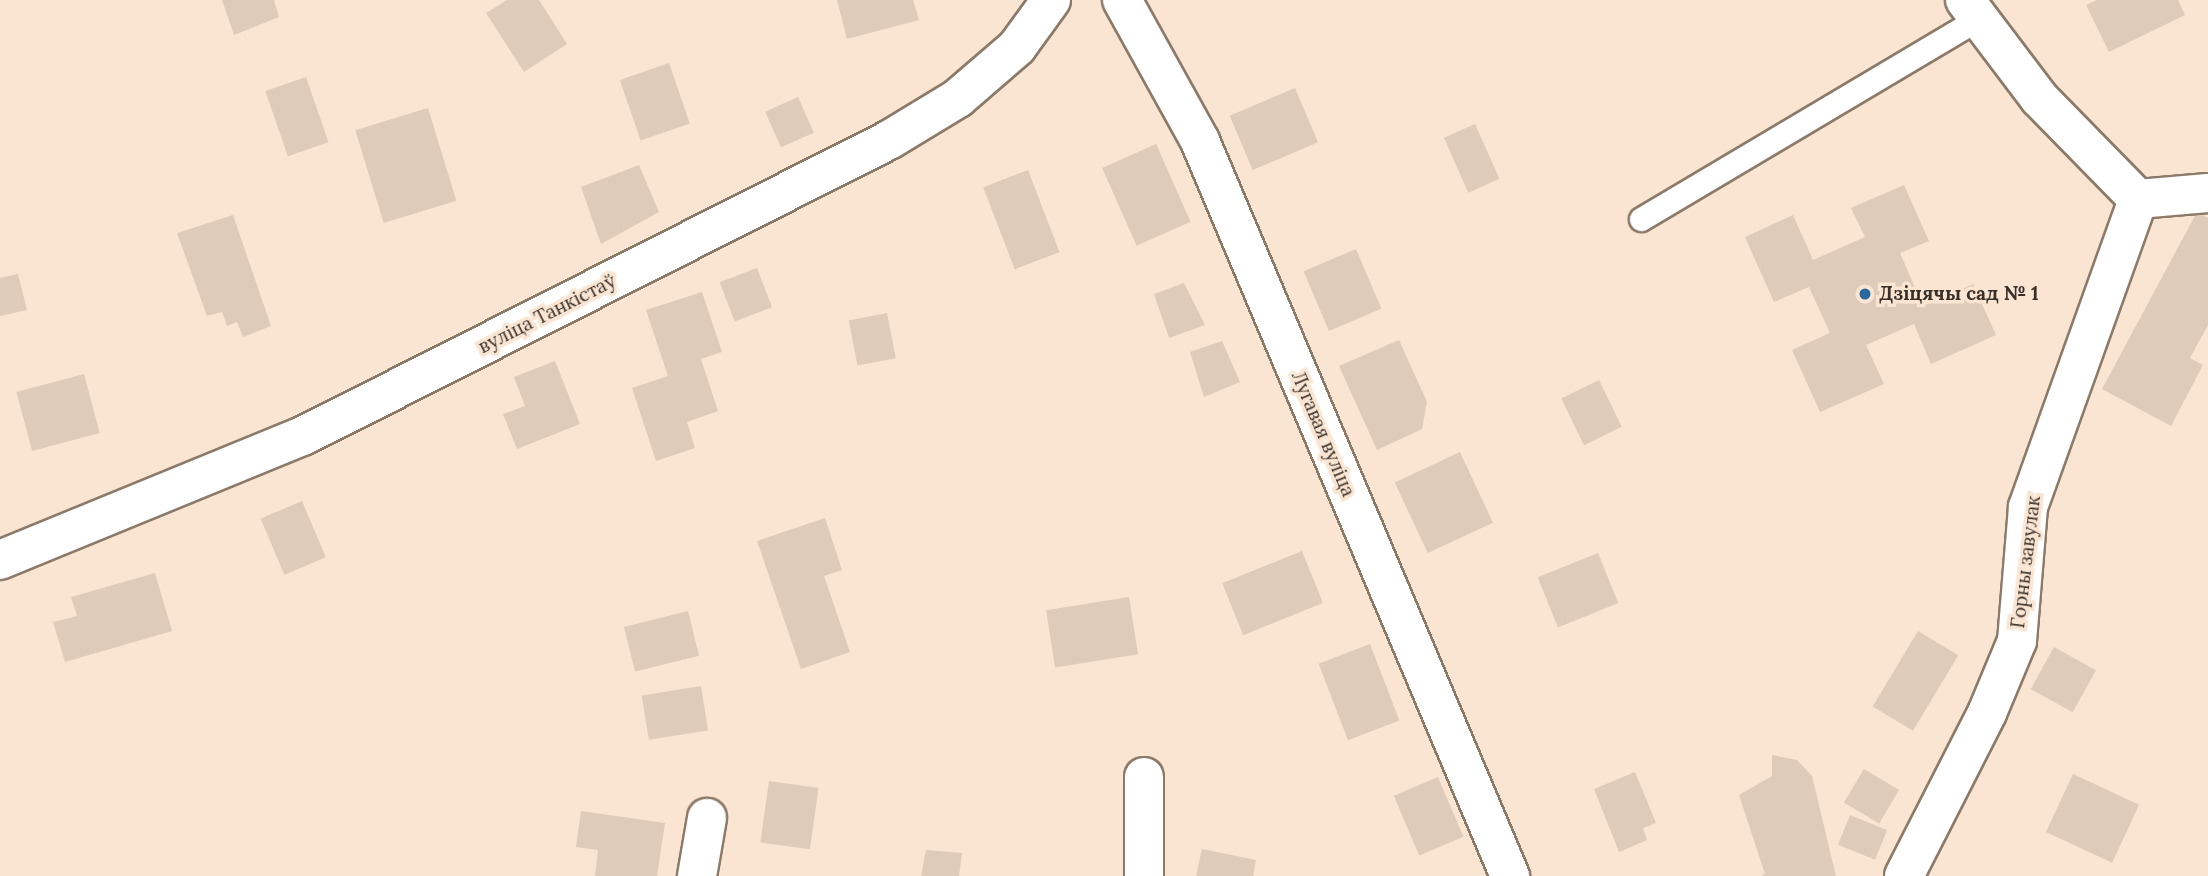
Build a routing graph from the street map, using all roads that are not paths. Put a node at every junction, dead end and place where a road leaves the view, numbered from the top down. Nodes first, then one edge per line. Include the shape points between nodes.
1 (1051, 0) edge
2 (1122, 0) edge
3 (1972, 9) edge
4 (2208, 193) edge
5 (2138, 199) junction
6 (1641, 219) dead end
7 (0, 560) edge
8 (1144, 777) dead end
9 (707, 818) dead end
10 (696, 876) edge
11 (1144, 876) edge
12 (1510, 876) edge
13 (1904, 876) edge

1 - 7 street, вуліца Танкістаў via 1017,47 968,90 889,140 303,436
2 - 12 street, Лугавая вуліца via 1200,141
3 - 5 street via 2039,98
3 - 6 lane
4 - 5 street
5 - 13 street, Горны завулак via 2028,508 2017,641 1987,713
8 - 11 street
9 - 10 street

